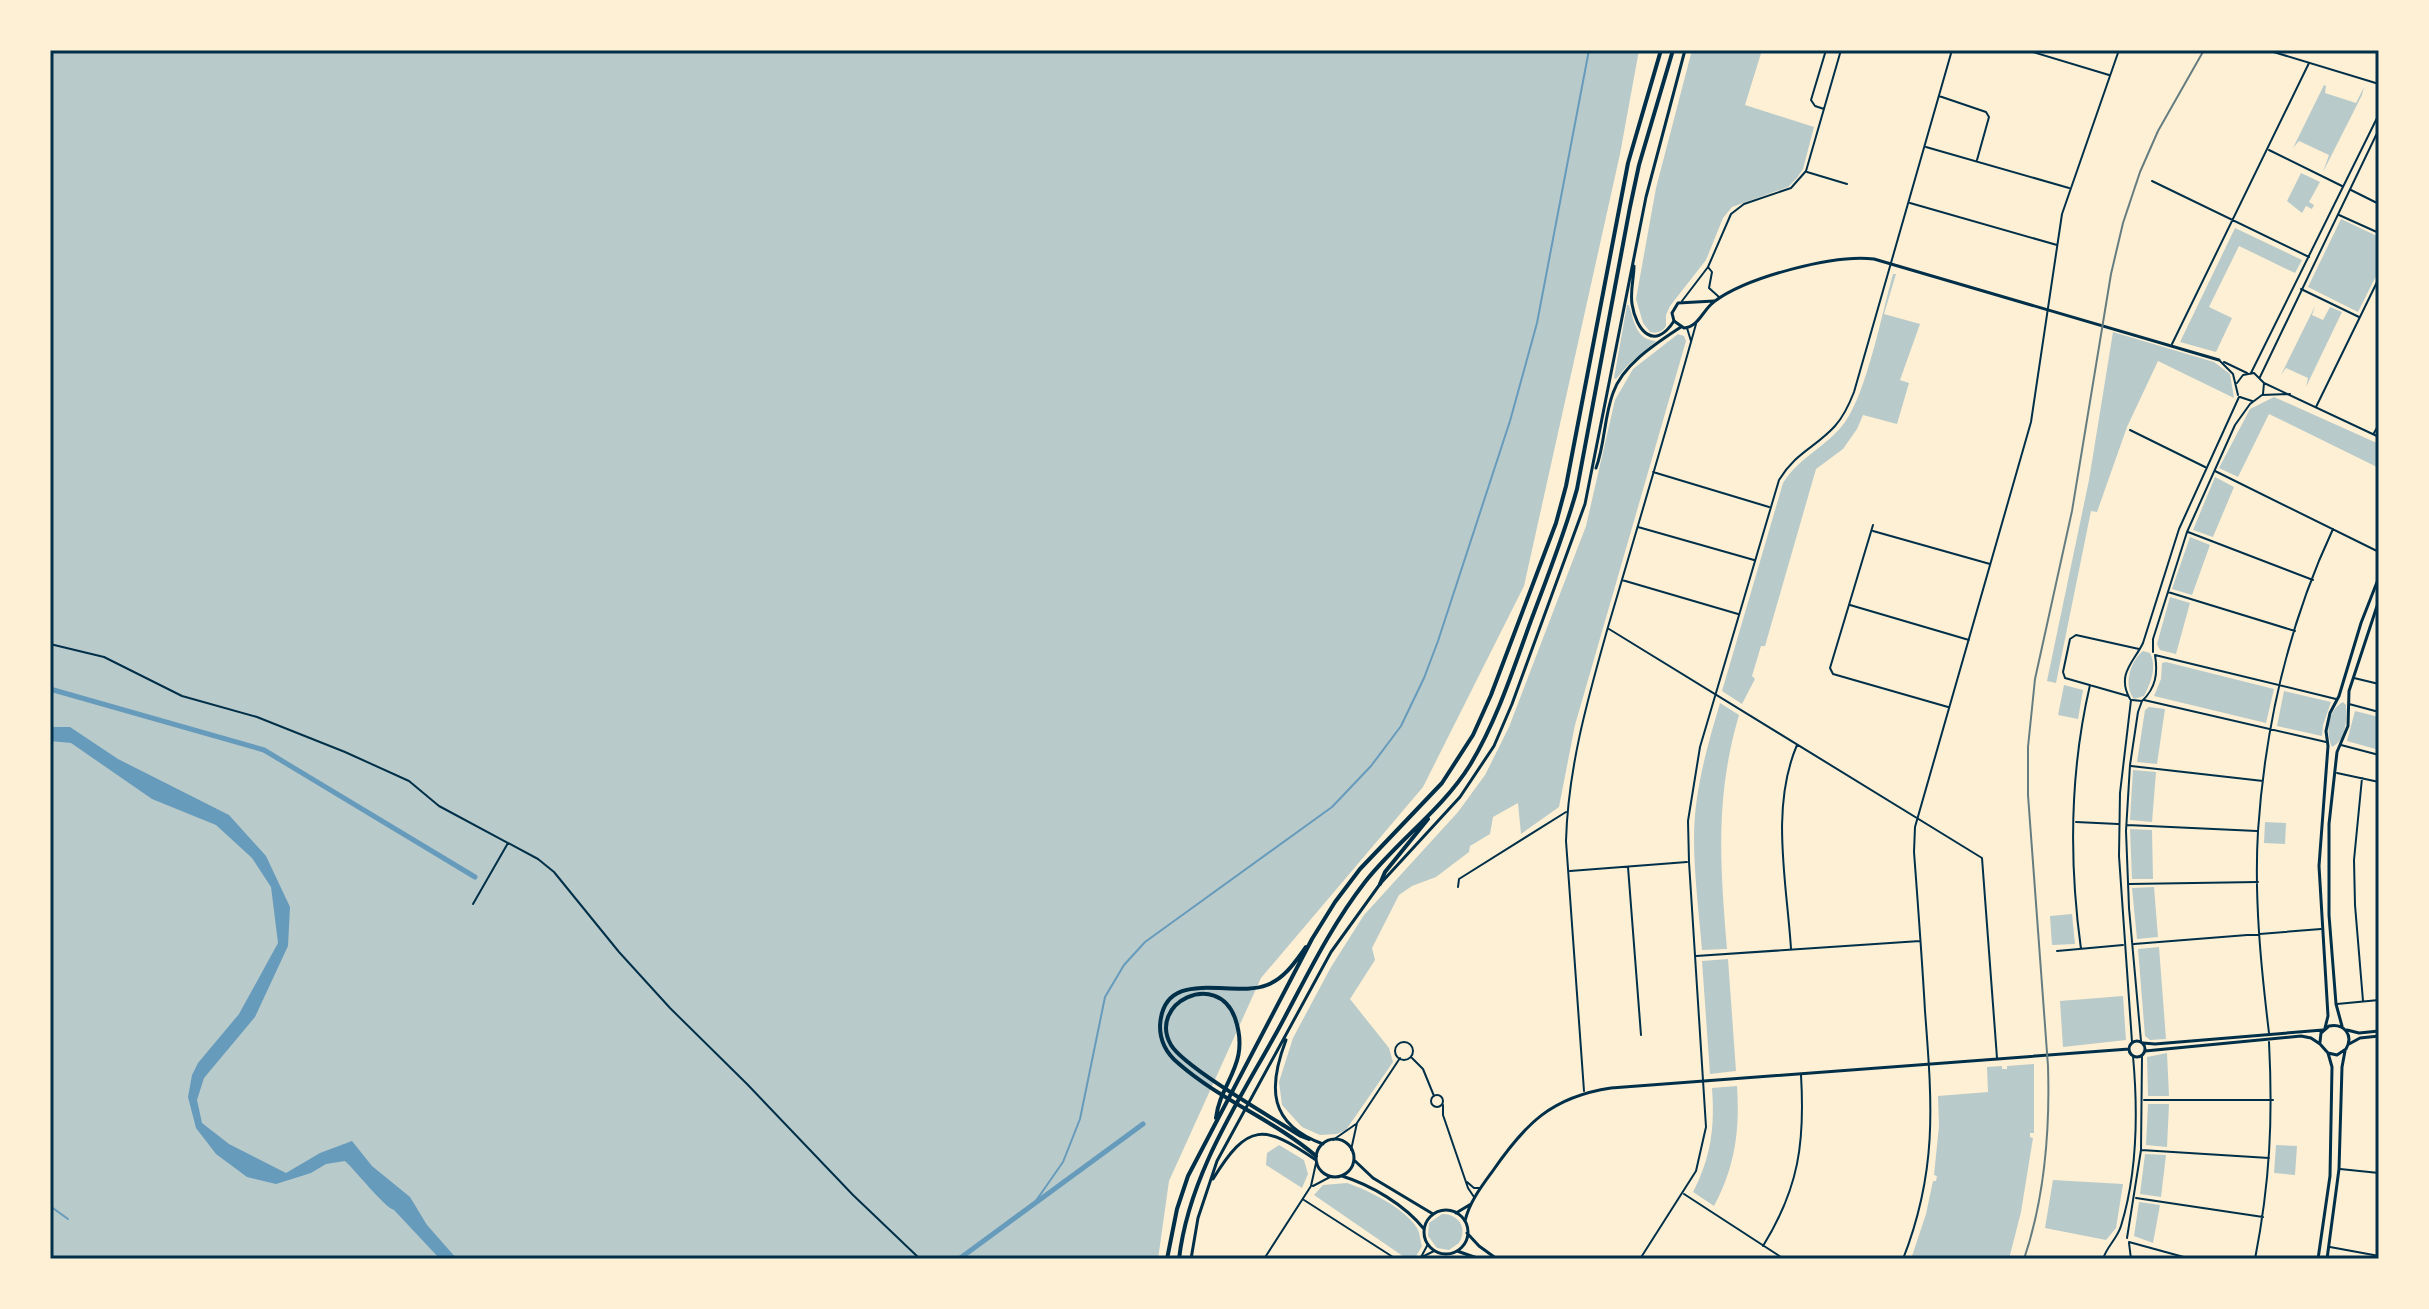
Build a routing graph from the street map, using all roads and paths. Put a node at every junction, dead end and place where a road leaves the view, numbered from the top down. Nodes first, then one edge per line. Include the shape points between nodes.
1 (1661, 50) edge
2 (1673, 50) edge
3 (1685, 50) edge
4 (1826, 50) edge
5 (1841, 50) edge
6 (1952, 50) edge
7 (2026, 50) edge
8 (2119, 50) edge
9 (2267, 50) edge
10 (2309, 63) junction
11 (2110, 75) junction
12 (2379, 84) edge
13 (1939, 96) junction
14 (1824, 109) junction
15 (2379, 114) edge
16 (2379, 129) edge
17 (1925, 146) junction
18 (2267, 150) junction
19 (1976, 161) junction
20 (1806, 171) junction
21 (2152, 181) dead end
22 (1847, 184) dead end
23 (2344, 186) junction
24 (2069, 188) junction
25 (2350, 189) junction
26 (1908, 203) junction
27 (2379, 204) edge
28 (2337, 214) junction
29 (2233, 219) junction
30 (2379, 233) edge
31 (2057, 245) junction
32 (2310, 257) junction
33 (1633, 259) junction
34 (1891, 264) junction
35 (1708, 267) junction
36 (2379, 278) edge
37 (2301, 289) junction
38 (1720, 298) junction
39 (1682, 301) junction
40 (1714, 301) junction
41 (1694, 303) junction
42 (2048, 311) junction
43 (1699, 317) junction
44 (2360, 317) junction
45 (1674, 321) junction
46 (1697, 323) junction
47 (1684, 328) junction
48 (1691, 342) junction
49 (2171, 345) junction
50 (2219, 360) junction
51 (2249, 373) junction
52 (2260, 377) junction
53 (2237, 383) junction
54 (2264, 383) junction
55 (2290, 394) junction
56 (2262, 395) junction
57 (2239, 397) junction
58 (2253, 401) junction
59 (2316, 407) junction
60 (2379, 424) edge
61 (2130, 430) dead end
62 (2374, 434) junction
63 (2379, 437) edge
64 (2206, 467) junction
65 (2213, 470) junction
66 (1653, 472) junction
67 (1592, 479) junction
68 (1770, 507) junction
69 (1873, 525) dead end
70 (1637, 527) junction
71 (2333, 529) junction
72 (1871, 530) junction
73 (2187, 532) junction
74 (2379, 552) edge
75 (1754, 560) junction
76 (1991, 565) junction
77 (2379, 577) edge
78 (1622, 580) junction
79 (2313, 580) junction
80 (2166, 591) junction
81 (2379, 600) edge
82 (1848, 604) junction
83 (1739, 614) junction
84 (1608, 629) junction
85 (2295, 631) junction
86 (1969, 640) junction
87 (50, 644) edge
88 (2140, 649) junction
89 (2154, 654) junction
90 (2353, 678) junction
91 (2279, 684) junction
92 (2379, 684) edge
93 (2090, 685) junction
94 (1715, 694) junction
95 (2128, 696) junction
96 (2337, 699) junction
97 (2131, 700) junction
98 (2143, 701) junction
99 (2349, 704) junction
100 (1950, 707) junction
101 (2379, 712) edge
102 (2270, 729) junction
103 (1798, 744) junction
104 (2328, 744) junction
105 (2339, 746) junction
106 (2379, 755) edge
107 (2130, 765) junction
108 (2334, 772) junction
109 (2362, 778) junction
110 (2263, 781) junction
111 (2379, 782) edge
112 (1435, 810) junction
113 (1567, 812) junction
114 (1917, 819) junction
115 (2074, 822) junction
116 (2119, 824) junction
117 (2126, 825) junction
118 (2258, 831) junction
119 (508, 842) junction
120 (1689, 862) junction
121 (1628, 867) junction
122 (1568, 872) junction
123 (2258, 882) junction
124 (2128, 883) junction
125 (1380, 884) junction
126 (1458, 887) dead end
127 (473, 904) dead end
128 (2321, 929) junction
129 (2260, 934) junction
130 (1312, 939) junction
131 (1920, 941) junction
132 (2125, 945) junction
133 (2132, 945) junction
134 (1791, 949) junction
135 (2081, 949) junction
136 (2057, 951) dead end
137 (1695, 956) junction
138 (2379, 1000) edge
139 (2363, 1001) junction
140 (2336, 1004) junction
141 (2344, 1028) junction
142 (1290, 1029) junction
143 (2324, 1029) junction
144 (2379, 1034) edge
145 (1641, 1035) dead end
146 (2269, 1037) junction
147 (2132, 1042) junction
148 (2142, 1042) junction
149 (2320, 1044) junction
150 (2349, 1044) junction
151 (2129, 1049) junction
152 (2145, 1051) junction
153 (2345, 1051) junction
154 (2328, 1053) junction
155 (2133, 1056) junction
156 (2142, 1056) junction
157 (1411, 1057) junction
158 (1400, 1058) junction
159 (1998, 1060) junction
160 (1929, 1064) junction
161 (1800, 1074) junction
162 (1704, 1081) junction
163 (1585, 1093) junction
164 (1434, 1096) junction
165 (2143, 1100) junction
166 (2273, 1100) junction
167 (1443, 1105) junction
168 (1437, 1107) junction
169 (1443, 1115) junction
170 (1216, 1120) junction
171 (1357, 1123) junction
172 (1309, 1139) junction
173 (1333, 1140) junction
174 (1323, 1144) junction
175 (1351, 1150) junction
176 (2141, 1150) junction
177 (2270, 1158) junction
178 (1316, 1159) junction
179 (1353, 1159) junction
180 (2339, 1169) junction
181 (2379, 1173) edge
182 (1342, 1176) junction
183 (1330, 1177) junction
184 (1467, 1181) junction
185 (1209, 1186) junction
186 (1311, 1186) junction
187 (1481, 1188) junction
188 (1683, 1193) junction
189 (1475, 1198) junction
190 (2135, 1198) junction
191 (1303, 1199) junction
192 (1471, 1204) junction
193 (1456, 1213) junction
194 (1433, 1214) junction
195 (2263, 1217) junction
196 (1465, 1221) junction
197 (1424, 1229) junction
198 (1467, 1233) junction
199 (2117, 1236) junction
200 (2128, 1240) junction
201 (1428, 1244) junction
202 (1763, 1246) junction
203 (2329, 1247) junction
204 (1434, 1251) junction
205 (1457, 1251) junction
206 (2379, 1256) edge
207 (920, 1259) edge
208 (1167, 1259) edge
209 (1179, 1259) edge
210 (1191, 1259) edge
211 (1264, 1259) edge
212 (1396, 1259) edge
213 (1420, 1259) edge
214 (1480, 1259) edge
215 (1497, 1259) edge
216 (1640, 1259) edge
217 (1784, 1259) edge
218 (1903, 1259) edge
219 (2103, 1259) edge
220 (2131, 1259) edge
221 (2191, 1259) edge
222 (2255, 1259) edge
223 (2318, 1259) edge
224 (2327, 1259) edge

1 - 130 highway via 1628,163 1563,498 1491,695 1442,783 1360,869
2 - 112 highway via 1639,165 1567,526 1483,741
3 - 33 street
4 - 14 street via 1811,100
5 - 14 street
6 - 13 street
7 - 11 street
8 - 11 street
9 - 10 street
10 - 12 street
10 - 18 street
11 - 24 street
13 - 17 street
13 - 19 street via 1989,117
14 - 20 street
15 - 23 street
16 - 25 street
17 - 19 street
17 - 26 street
18 - 23 street
18 - 29 street
19 - 24 street
20 - 22 street
20 - 35 street via 1791,188 1744,204 1731,214
21 - 29 street
23 - 32 street
24 - 31 street
25 - 27 street
25 - 28 street
26 - 31 street
26 - 34 street
28 - 30 street
28 - 37 street
29 - 32 street
29 - 49 street
31 - 42 street
32 - 51 street
33 - 45 street via 1632,304 1644,333 1659,336
33 - 67 street
34 - 38 street via 1840,258 1744,284
34 - 42 street
34 - 68 street via 1846,412 1788,466
35 - 38 street via 1709,288
35 - 39 street
36 - 44 street
37 - 44 street
37 - 52 street
38 - 40 street
39 - 41 street
39 - 45 street via 1673,309
40 - 41 street
40 - 43 street
41 - 43 street
42 - 49 street
42 - 76 street via 2031,422
43 - 46 street
44 - 59 street
45 - 47 street
46 - 47 street
46 - 48 street
47 - 48 street
47 - 67 street via 1638,360 1618,382
48 - 66 street
49 - 50 street
50 - 51 street
50 - 53 street
51 - 52 street
51 - 53 street
52 - 54 street
53 - 57 street
54 - 55 street
54 - 56 street
55 - 56 street
55 - 59 street
56 - 58 street
57 - 58 street
57 - 64 street
58 - 65 street
59 - 62 street
60 - 62 street
61 - 64 street
62 - 63 street
64 - 88 street via 2179,529
65 - 71 street
65 - 73 street
66 - 68 street
66 - 70 street
67 - 125 street via 1574,542 1494,746 1442,819
68 - 75 street
69 - 72 street
70 - 75 street
70 - 78 street
71 - 74 street
71 - 79 street
72 - 76 street
72 - 82 street
73 - 79 street
73 - 80 street
75 - 83 street
76 - 86 street
77 - 96 street
78 - 83 street
78 - 84 street
79 - 85 street
80 - 85 street
80 - 89 street
81 - 90 street
82 - 86 street
82 - 100 street via 1830,668 1833,674
83 - 94 street
84 - 94 street
84 - 113 street via 1575,748
85 - 91 street
86 - 100 street
87 - 119 street via 104,657 182,696 317,740 409,781 439,806
88 - 89 street
88 - 93 street via 2073,636 2064,675
88 - 95 street via 2127,668
89 - 91 street
89 - 98 street via 2156,678
90 - 92 street
90 - 99 street
91 - 96 street
91 - 102 street
93 - 95 street
93 - 115 street
94 - 103 street
94 - 120 street via 1693,787
95 - 97 street
96 - 99 street
96 - 104 street via 2327,723
97 - 98 street
97 - 116 street
98 - 102 street
98 - 107 street
99 - 101 street
99 - 105 street via 2348,726
100 - 114 street
102 - 104 street
102 - 110 street
103 - 114 street
103 - 134 street via 1784,806
104 - 105 street
104 - 128 street via 2319,843
105 - 106 street
105 - 108 street
107 - 110 street
107 - 117 street
108 - 109 street
108 - 140 street via 2328,866
109 - 111 street
109 - 139 street via 2354,860
110 - 118 street
112 - 125 highway
112 - 209 highway via 1368,878 1323,945 1210,1155 1188,1214
113 - 122 street
113 - 126 street via 1459,879
114 - 131 street
114 - 159 street via 1983,861
115 - 116 street
115 - 135 street
116 - 132 street
117 - 118 street
117 - 124 street
118 - 123 street
119 - 127 street
119 - 207 street via 554,872 670,1008
120 - 121 street
120 - 137 street
121 - 122 street
121 - 145 street
122 - 163 street
123 - 124 street
123 - 129 street
124 - 133 street
125 - 142 street via 1331,952
128 - 129 street
128 - 143 street via 2328,1016
129 - 133 street
129 - 146 street
130 - 170 highway
130 - 178 highway via 1291,967 1266,986 1193,987 1171,999 1160,1027 1165,1050 1187,1071
131 - 134 street
131 - 160 street
132 - 135 street
132 - 147 street
133 - 148 street
134 - 137 street
135 - 136 street
137 - 162 street
138 - 139 street
139 - 140 street
140 - 141 street
141 - 143 street
141 - 144 street
141 - 150 street
142 - 172 street via 1275,1072 1274,1095 1289,1121
142 - 185 street via 1242,1112
143 - 146 street
143 - 149 street
144 - 150 street
146 - 148 street
146 - 149 street via 2301,1036
146 - 152 street
146 - 166 street
147 - 148 street
147 - 151 street
148 - 152 street
149 - 154 street
150 - 153 street
151 - 155 street
151 - 159 street
152 - 156 street
153 - 154 street
153 - 180 street
154 - 223 street via 2332,1146
155 - 156 street
155 - 199 street via 2132,1154
156 - 165 street
157 - 158 street
157 - 158 street via 1412,1047 1403,1042 1396,1050
157 - 164 street via 1423,1069
158 - 171 street
159 - 160 street
160 - 161 street
160 - 218 street via 1928,1176
161 - 162 street
161 - 202 street via 1803,1111 1797,1168 1783,1211
162 - 163 street
162 - 188 street via 1704,1142
163 - 187 street via 1555,1104 1526,1127
164 - 167 street via 1442,1098
164 - 168 street
165 - 166 street
165 - 176 street
166 - 177 street
167 - 168 street
167 - 169 street
168 - 169 street
169 - 184 street
170 - 172 highway via 1217,1110 1233,1078 1239,1056 1239,1035 1228,1006 1217,997 1195,993 1172,1010 1166,1035 1179,1055 1220,1084 1252,1105
170 - 208 highway via 1188,1176
171 - 173 street
171 - 175 street
172 - 174 street
173 - 174 street
173 - 175 street via 1345,1142
174 - 178 street
175 - 179 street
176 - 177 street
176 - 190 street
177 - 195 street
178 - 183 street via 1321,1172
178 - 185 street via 1275,1134 1256,1136 1230,1152
178 - 186 street
179 - 182 street
179 - 194 street via 1373,1178
180 - 181 street
180 - 203 street
182 - 183 street
182 - 197 street via 1395,1204
183 - 186 street
184 - 187 street
184 - 189 street
185 - 210 street
186 - 191 street
187 - 189 street
188 - 202 street
188 - 216 street
189 - 192 street
190 - 195 street
190 - 200 street
191 - 211 street
191 - 212 street
192 - 193 street
192 - 196 street
193 - 194 street
193 - 196 street
194 - 197 street
195 - 222 street
196 - 198 street
197 - 201 street
198 - 205 street
198 - 215 street
199 - 200 street
199 - 219 street
200 - 220 street
200 - 221 street
201 - 204 street
201 - 213 street
202 - 217 street
203 - 206 street
203 - 224 street
204 - 205 street
204 - 213 street
205 - 214 street

